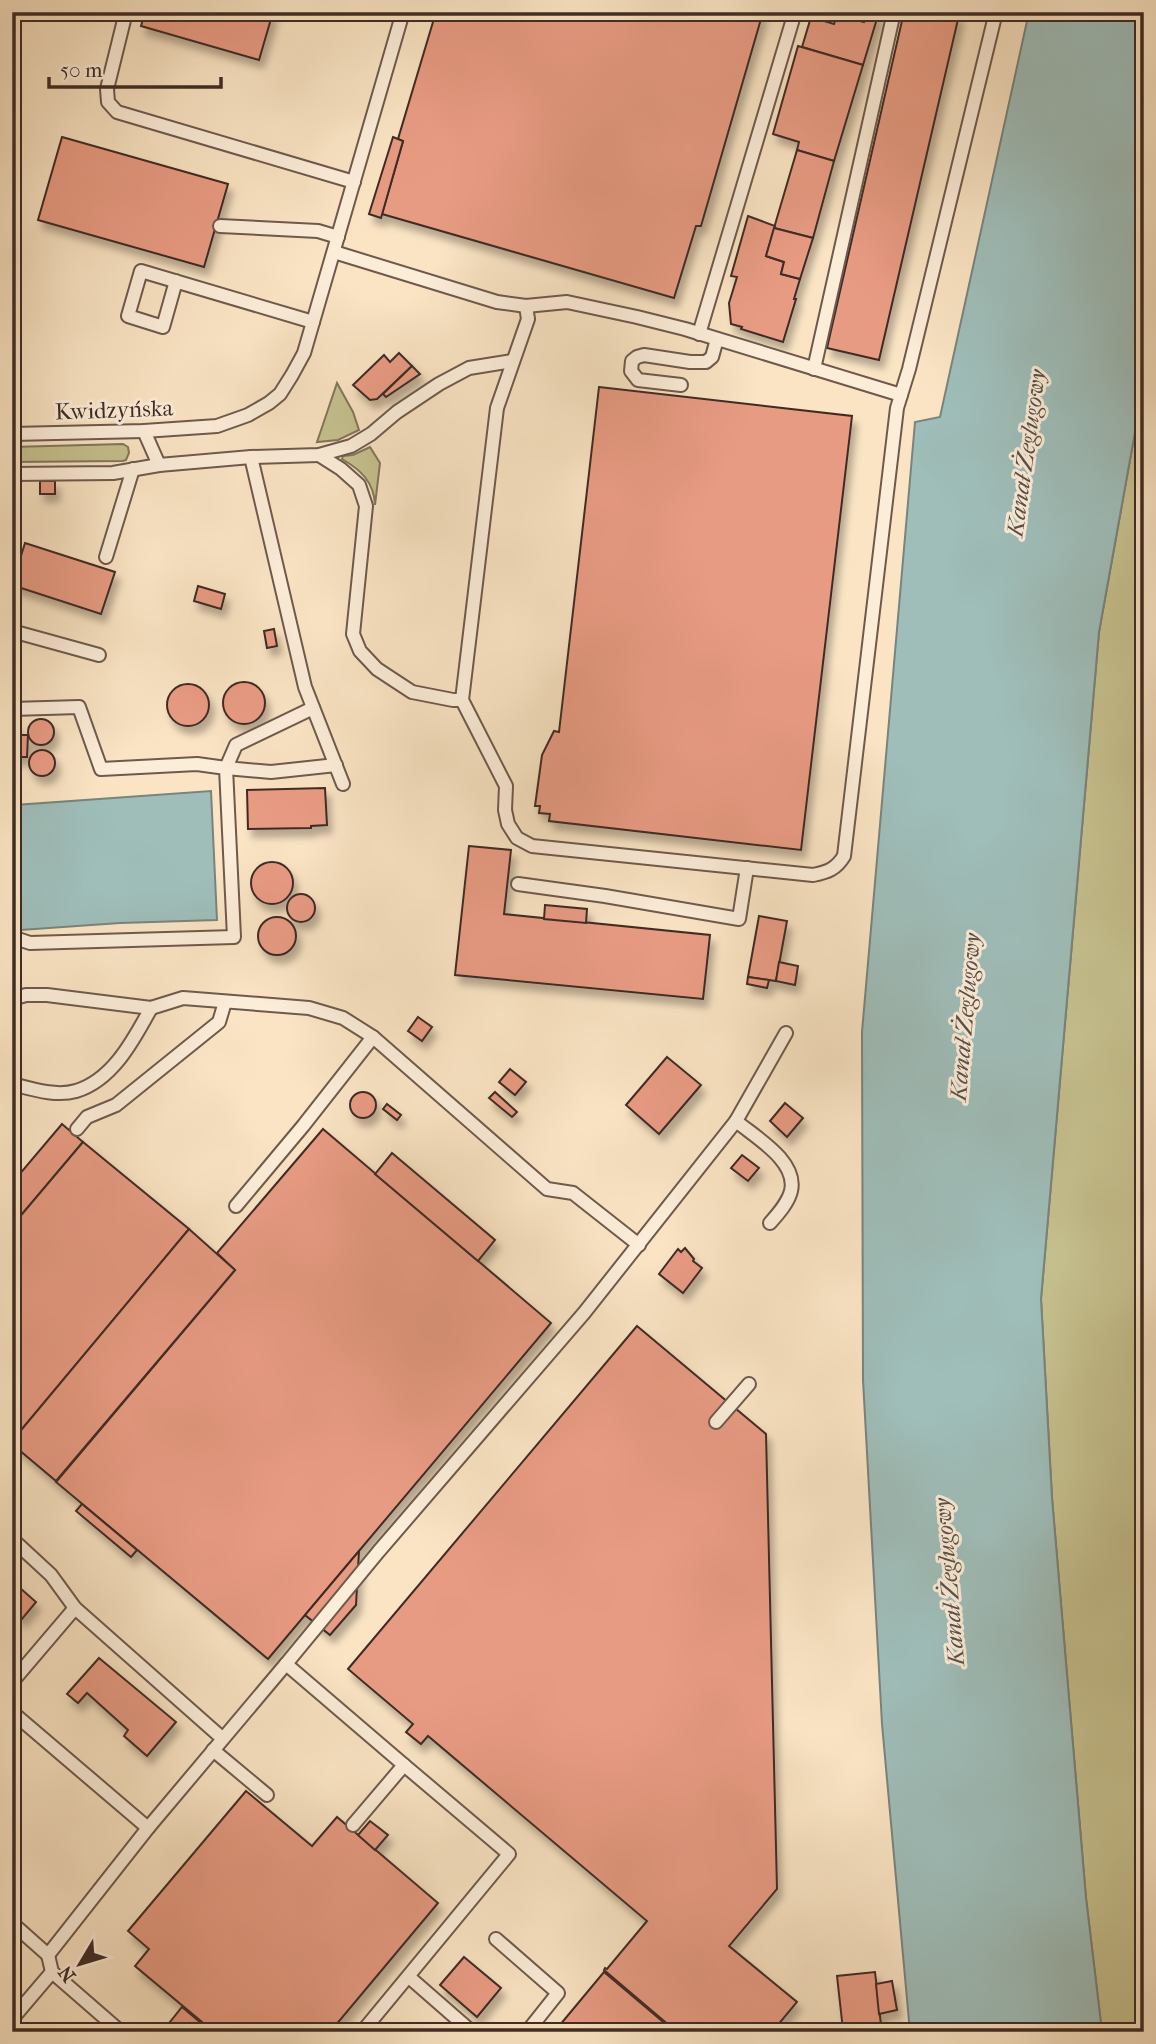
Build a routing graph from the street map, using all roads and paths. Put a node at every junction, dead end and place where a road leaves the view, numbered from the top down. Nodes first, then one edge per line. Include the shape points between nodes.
1 (126, 12) edge
2 (403, 12) edge
3 (795, 12) edge
4 (894, 12) edge
5 (996, 12) edge
6 (354, 182) junction
7 (220, 226) dead end
8 (338, 237) junction
9 (334, 252) junction
10 (176, 281) junction
11 (526, 306) junction
12 (313, 321) junction
13 (699, 334) junction
14 (717, 339) junction
15 (512, 361) junction
16 (814, 369) junction
17 (681, 385) dead end
18 (901, 395) junction
19 (144, 431) junction
20 (12, 434) edge
21 (319, 455) junction
22 (251, 457) junction
23 (159, 465) junction
24 (133, 469) junction
25 (12, 474) edge
26 (12, 488) edge
27 (12, 552) edge
28 (106, 557) dead end
29 (12, 631) edge
30 (99, 655) dead end
31 (462, 700) junction
32 (313, 708) junction
33 (12, 709) edge
34 (336, 765) junction
35 (226, 768) junction
36 (343, 784) dead end
37 (747, 868) junction
38 (519, 884) dead end
39 (12, 937) edge
40 (12, 999) edge
41 (225, 1002) junction
42 (151, 1008) junction
43 (786, 1032) dead end
44 (373, 1037) junction
45 (12, 1084) edge
46 (736, 1121) junction
47 (77, 1129) dead end
48 (236, 1206) dead end
49 (770, 1223) dead end
50 (639, 1245) junction
51 (749, 1384) dead end
52 (716, 1422) dead end
53 (12, 1539) edge
54 (75, 1608) junction
55 (286, 1664) junction
56 (12, 1682) edge
57 (12, 1712) edge
58 (222, 1738) junction
59 (212, 1750) junction
60 (404, 1765) junction
61 (267, 1795) dead end
62 (353, 1825) dead end
63 (148, 1828) junction
64 (12, 1923) edge
65 (495, 1940) dead end
66 (48, 1955) junction
67 (52, 1972) junction
68 (409, 1977) junction
69 (12, 2020) edge
70 (121, 2032) edge
71 (362, 2032) edge
72 (472, 2032) edge
73 (527, 2032) edge

1 - 6 lane via 107,89 108,102 117,112
2 - 6 lane, Kwidzyńska
3 - 13 lane
4 - 16 lane
5 - 18 lane
6 - 8 lane, Kwidzyńska
7 - 8 lane via 318,231
8 - 9 lane, Kwidzyńska
9 - 11 lane via 497,302
9 - 12 lane, Kwidzyńska
10 - 10 lane via 141,271 128,316 163,327
10 - 12 lane
11 - 13 lane via 567,302
11 - 15 lane via 528,319
12 - 19 lane, Kwidzyńska via 300,360 269,403 217,426
13 - 14 lane
14 - 16 lane
14 - 17 lane via 706,362 644,355 632,361 631,371 638,380
15 - 21 lane via 469,368 397,412 358,443
15 - 31 lane via 497,408
16 - 18 lane
18 - 37 lane via 844,856 838,866 813,875
19 - 20 lane, Kwidzyńska
19 - 23 lane
21 - 22 lane
21 - 31 lane via 359,485 366,506 353,634 360,651 377,669 412,692
22 - 23 lane
22 - 32 lane
23 - 24 lane
24 - 25 lane
24 - 28 lane
26 - 27 lane
29 - 30 lane
31 - 37 lane via 506,786 505,810 517,838 532,846
32 - 34 lane
32 - 35 lane via 236,746
33 - 35 lane via 79,707 101,769 197,764
34 - 35 lane via 271,772
34 - 36 lane
35 - 39 lane via 234,937 30,943
37 - 38 lane via 739,919
40 - 42 lane via 47,995
41 - 42 lane via 183,998
41 - 44 lane via 309,1008 343,1018
41 - 47 lane via 219,1022 116,1105 87,1117
42 - 45 lane via 129,1048 110,1070 76,1092 53,1093
43 - 46 lane
44 - 48 lane
44 - 50 lane via 547,1189 573,1193
46 - 49 lane via 779,1156 792,1179 790,1194
46 - 50 lane
50 - 55 lane
51 - 52 lane
53 - 54 lane via 51,1575
54 - 56 lane
54 - 58 lane
55 - 58 lane
55 - 60 lane
57 - 63 lane
58 - 59 lane
59 - 61 lane
59 - 63 lane
60 - 62 lane
60 - 68 lane via 509,1854
63 - 66 lane
64 - 66 lane
65 - 73 lane via 558,1993
66 - 67 lane
67 - 69 lane
67 - 70 lane
68 - 71 lane
68 - 72 lane

